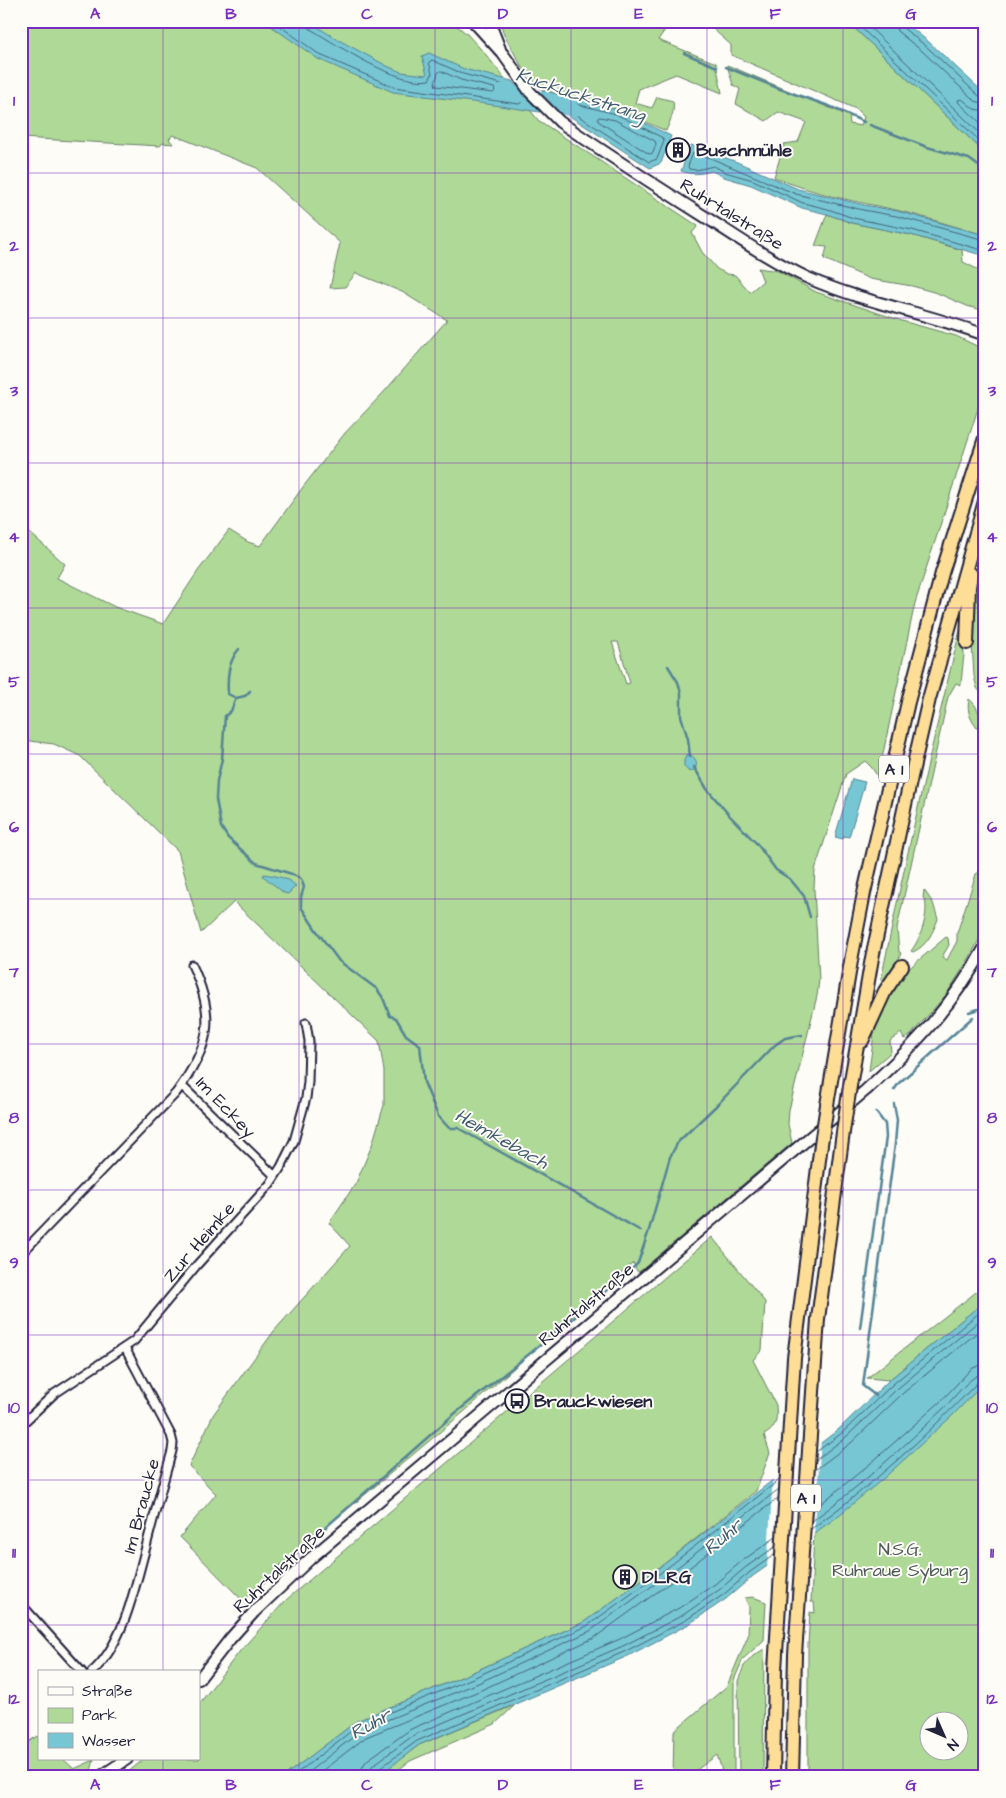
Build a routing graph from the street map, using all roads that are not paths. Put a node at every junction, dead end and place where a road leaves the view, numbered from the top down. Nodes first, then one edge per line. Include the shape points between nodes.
1 (472, 21) edge
2 (488, 21) edge
3 (502, 54) junction
4 (985, 335) edge
5 (985, 438) edge
6 (983, 506) edge
7 (967, 643) dead end
8 (985, 947) edge
9 (192, 965) dead end
10 (902, 966) dead end
11 (306, 1024) dead end
12 (854, 1059) junction
13 (182, 1086) junction
14 (275, 1176) junction
15 (21, 1254) edge
16 (126, 1348) junction
17 (21, 1425) edge
18 (21, 1604) edge
19 (80, 1670) edge
20 (94, 1670) edge
21 (200, 1677) edge
22 (126, 1760) edge
23 (100, 1777) edge
24 (773, 1777) edge
25 (792, 1777) edge

1 - 3 main road, Ruhrtalstraße
2 - 3 main road, Ruhrtalstraße
3 - 4 main road, Ruhrtalstraße via 530,92 560,122 730,233 806,277 853,295
5 - 24 highway, A 1, bridge via 942,573 908,702 864,893 827,1106 794,1358 775,1670
6 - 7 highway via 969,588
6 - 12 highway, A 1 via 915,760 885,892
8 - 21 main road, Ruhrtalstraße via 941,1013 891,1067 311,1558 254,1612
9 - 13 street, Im Eckey via 206,1002 208,1019 203,1048
10 - 12 highway via 885,991
11 - 14 street, Zur Heimke via 310,1041 306,1098 297,1132
12 - 25 highway, A 1, bridge via 816,1340 795,1655
13 - 14 street, Im Eckey
13 - 15 street
14 - 16 street, Zur Heimke
16 - 17 street, Zur Heimke via 54,1394
16 - 20 street, Im Braucke via 173,1442 129,1606 115,1640
18 - 19 street
22 - 23 main road

